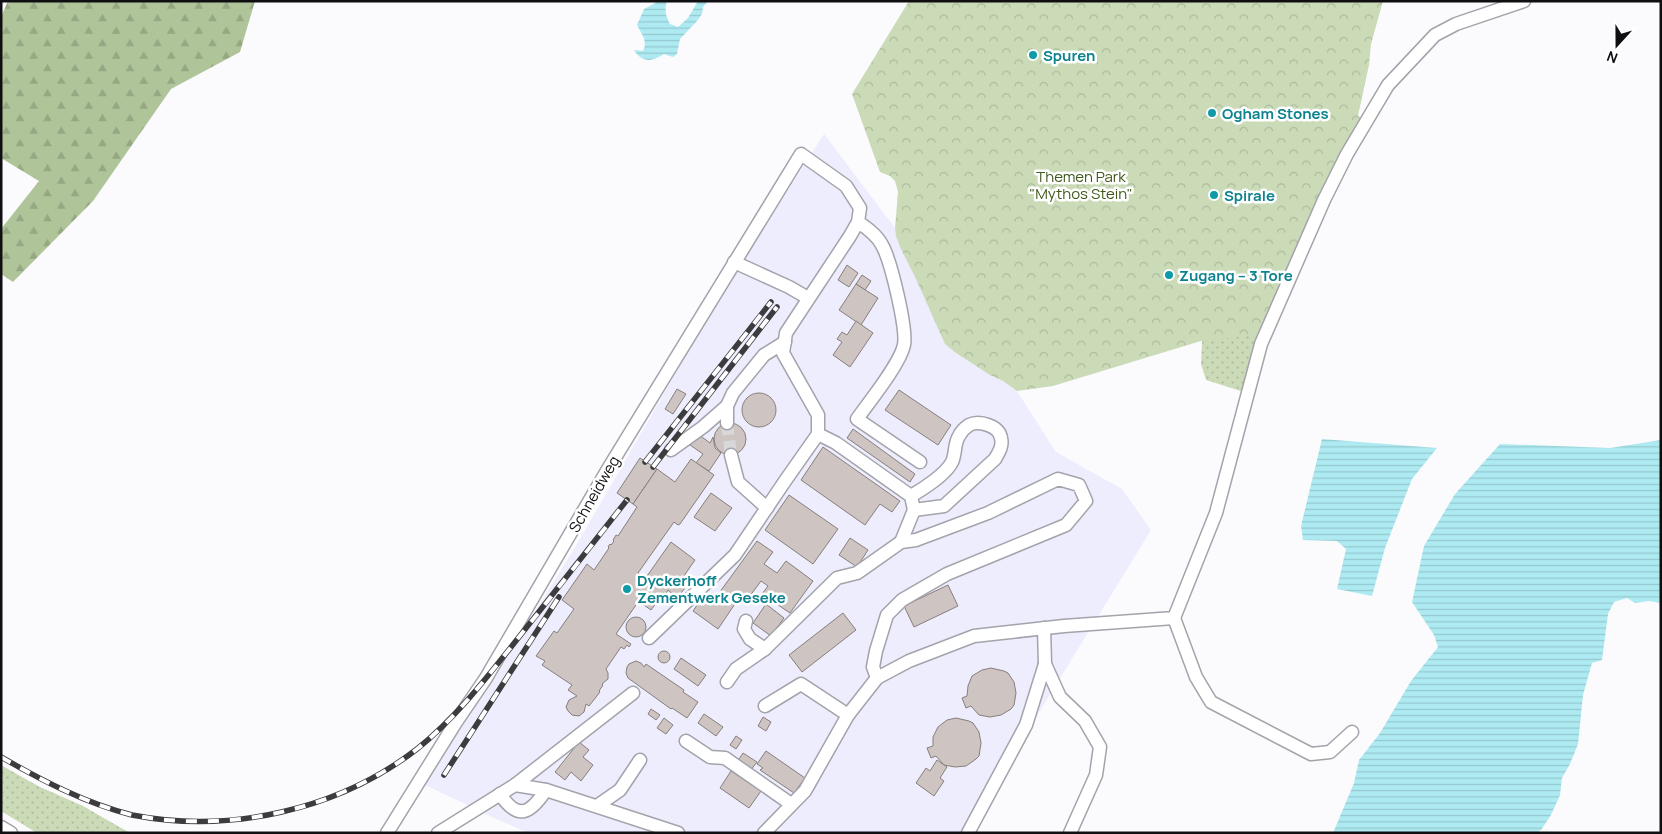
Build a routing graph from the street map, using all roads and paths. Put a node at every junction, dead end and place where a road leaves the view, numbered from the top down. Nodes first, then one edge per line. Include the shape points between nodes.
1 (1524, 1) edge
2 (858, 222) junction
3 (734, 262) junction
4 (808, 298) junction
5 (785, 342) junction
6 (727, 406) junction
7 (727, 423) tunnel mouth
8 (818, 434) junction
9 (671, 450) dead end
10 (731, 455) tunnel mouth
11 (920, 462) dead end
12 (911, 496) junction
13 (767, 508) junction
14 (914, 510) junction
15 (901, 542) junction
16 (1174, 618) junction
17 (746, 621) dead end
18 (1044, 628) junction
19 (649, 638) dead end
20 (765, 649) junction
21 (1045, 664) junction
22 (877, 678) junction
23 (727, 682) dead end
24 (633, 693) dead end
25 (765, 706) dead end
26 (848, 715) junction
27 (1352, 732) dead end
28 (686, 741) dead end
29 (640, 760) dead end
30 (515, 785) junction
31 (546, 790) junction
32 (500, 794) junction
33 (792, 804) junction
34 (597, 806) junction
35 (1, 827) edge
36 (11, 833) edge
37 (387, 833) edge
38 (438, 833) edge
39 (678, 833) edge
40 (764, 833) edge
41 (968, 833) edge
42 (1070, 833) edge

1 - 16 lane via 1456,24 1435,35 1388,85 1347,154 1261,344 1216,514
2 - 3 lane, Schneidweg via 860,208 846,186 801,154
2 - 4 lane
2 - 11 lane via 882,245 904,325 904,346 896,363 856,419
3 - 4 lane
3 - 37 lane, Schneidweg via 486,678
4 - 5 lane via 786,333
5 - 6 lane via 764,355 732,393
5 - 8 lane via 783,354 818,415
6 - 7 lane
6 - 9 lane
8 - 12 lane
8 - 13 lane
10 - 13 lane via 738,482
12 - 14 lane
12 - 14 lane via 932,483 952,462 957,437 968,426 984,424 1000,433 1002,440 995,459 944,506
13 - 19 lane via 735,555
14 - 15 lane
15 - 20 lane via 858,573 837,578
15 - 22 lane via 916,540 988,513 1058,479 1078,485 1086,502 1066,525 947,574 902,600 887,616 873,667
16 - 18 lane
16 - 27 lane via 1196,677 1211,702 1311,754 1330,752
17 - 20 lane via 744,629 750,639
18 - 21 lane
18 - 22 lane via 974,636
20 - 23 lane via 736,669
21 - 41 lane via 1026,725
21 - 42 lane via 1060,697 1085,721 1100,747 1096,775
22 - 26 lane
24 - 30 lane
25 - 26 lane via 801,684
26 - 33 lane via 804,791
28 - 33 lane via 710,757 725,758
29 - 34 lane via 620,790
30 - 31 lane
30 - 32 lane
31 - 32 lane via 537,804 527,811 508,806
31 - 34 lane
32 - 38 lane
33 - 40 lane
34 - 39 lane
35 - 36 lane

